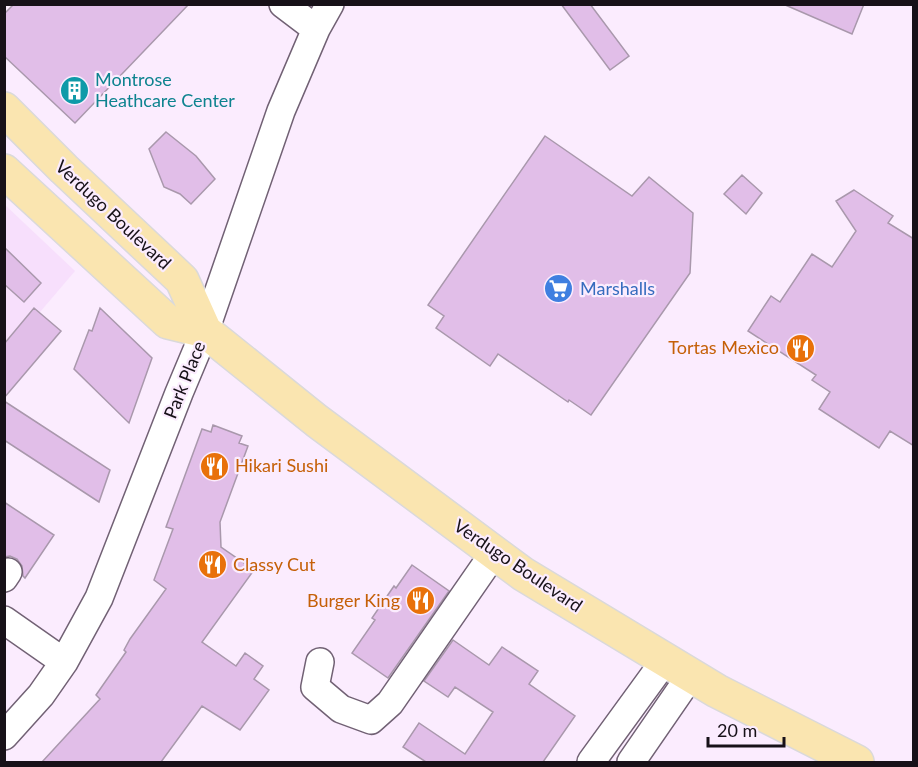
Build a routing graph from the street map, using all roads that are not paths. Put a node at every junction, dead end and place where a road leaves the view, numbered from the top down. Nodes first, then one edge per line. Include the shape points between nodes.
1 (283, 4) edge
2 (330, 4) edge
3 (316, 29) junction
4 (4, 109) edge
5 (4, 171) edge
6 (205, 331) junction
7 (494, 553) junction
8 (4, 620) edge
9 (64, 662) junction
10 (320, 662) dead end
11 (678, 667) junction
12 (4, 736) edge
13 (591, 762) edge
14 (631, 762) edge
15 (857, 762) edge

1 - 3 street
2 - 3 street, Park Place
3 - 6 street, Park Place via 281,111
4 - 6 main road, Verdugo Boulevard via 182,280
5 - 6 main road, Verdugo Boulevard via 168,322
6 - 7 main road, Verdugo Boulevard via 317,421
6 - 9 street, Park Place via 99,597
7 - 10 street via 390,703 371,720 341,709 315,687
7 - 11 main road, Verdugo Boulevard
8 - 9 street
9 - 12 street, Park Place
11 - 13 street
11 - 14 street
11 - 15 main road, Verdugo Boulevard

